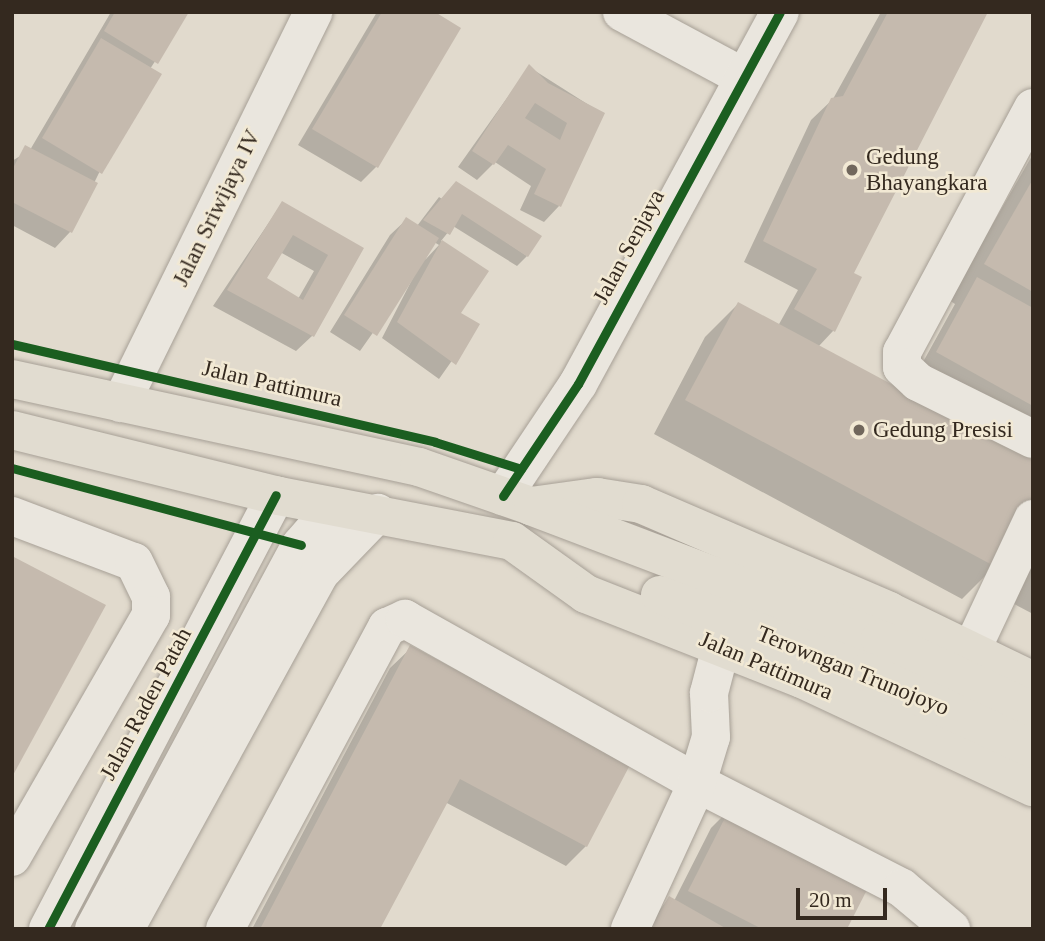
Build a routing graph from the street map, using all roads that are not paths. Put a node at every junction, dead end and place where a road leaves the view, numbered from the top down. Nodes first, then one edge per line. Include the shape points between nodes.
1 (313, 12) edge
2 (622, 12) edge
3 (780, 12) edge
4 (743, 77) junction
5 (1033, 108) edge
6 (12, 379) edge
7 (121, 403) junction
8 (12, 430) edge
9 (1033, 439) edge
10 (276, 495) junction
11 (517, 501) junction
12 (334, 507) junction
13 (378, 513) junction
14 (12, 516) edge
15 (1033, 519) edge
16 (512, 541) junction
17 (721, 647) junction
18 (971, 651) junction
19 (1033, 681) edge
20 (1033, 711) edge
21 (1033, 749) edge
22 (697, 783) junction
23 (1033, 787) edge
24 (12, 857) edge
25 (48, 929) edge
26 (94, 929) edge
27 (125, 929) edge
28 (225, 929) edge
29 (630, 929) edge
30 (951, 929) edge

1 - 7 street, Jalan Sriwijaya IV
2 - 4 street
3 - 4 street, Jalan Senjaya
4 - 11 street, Jalan Senjaya
5 - 9 street via 902,352 902,367 918,382
6 - 7 main road
7 - 11 main road via 418,467
8 - 10 main road, Jalan Pattimura
10 - 12 main road, Jalan Pattimura
10 - 25 street, Jalan Raden Patah
11 - 18 main road via 597,497 641,504
11 - 20 main road, Terowngan Trunojoyo via 880,639
12 - 13 main road, Jalan Pattimura
12 - 26 street via 301,545
13 - 16 main road, Jalan Pattimura
13 - 27 street via 319,573
14 - 24 street via 134,562 151,597 151,615
15 - 18 street
16 - 17 main road, Jalan Pattimura via 586,594
16 - 21 main road, Terowngan Trunojoyo via 867,671
17 - 22 street via 709,693 711,737
17 - 23 main road, Jalan Pattimura
18 - 19 main road
22 - 28 street via 405,619 387,627
22 - 29 street
22 - 30 street via 902,888

